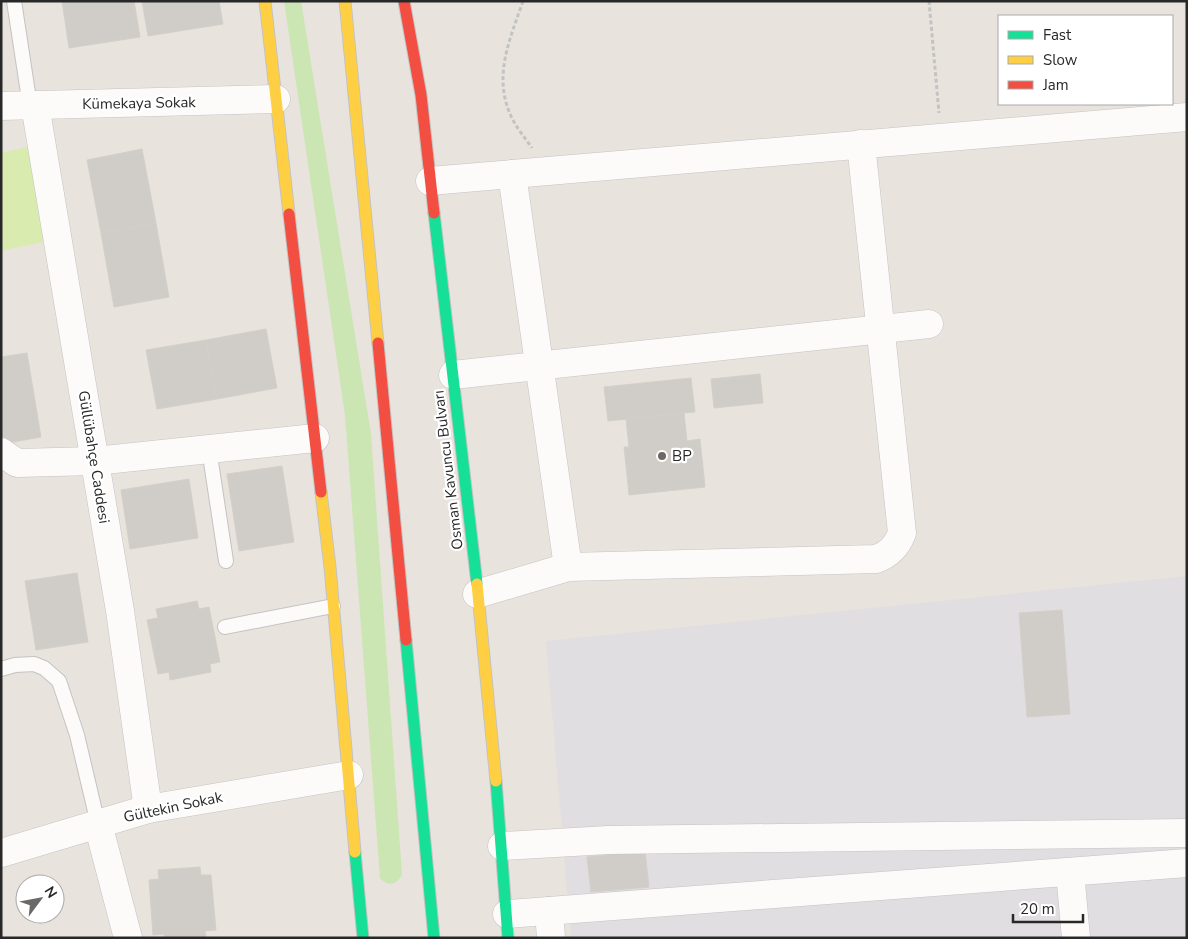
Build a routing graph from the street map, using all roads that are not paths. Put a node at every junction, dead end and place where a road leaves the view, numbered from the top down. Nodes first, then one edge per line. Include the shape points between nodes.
1 (14, 1) edge
2 (265, 1) edge
3 (333, 1) edge
4 (345, 1) edge
5 (404, 1) edge
6 (414, 1) edge
7 (421, 94) junction
8 (276, 99) junction
9 (355, 100) junction
10 (1, 106) edge
11 (32, 106) junction
12 (1187, 117) edge
13 (860, 144) junction
14 (512, 174) junction
15 (430, 181) junction
16 (929, 324) dead end
17 (880, 329) junction
18 (540, 366) junction
19 (452, 375) junction
20 (315, 438) junction
21 (209, 449) junction
22 (1, 452) edge
23 (95, 460) junction
24 (226, 561) dead end
25 (568, 567) junction
26 (477, 594) junction
27 (333, 606) junction
28 (225, 627) dead end
29 (1, 669) edge
30 (348, 775) junction
31 (148, 809) junction
32 (98, 824) junction
33 (1187, 833) edge
34 (502, 846) junction
35 (1, 852) edge
36 (1187, 863) edge
37 (1070, 872) junction
38 (549, 911) junction
39 (507, 926) edge
40 (128, 938) edge
41 (363, 938) edge
42 (434, 938) edge
43 (551, 938) edge
44 (1076, 938) edge

1 - 11 lane
2 - 8 main road
3 - 9 main road
4 - 9 main road
5 - 7 main road, Osman Kavuncu Bulvarı
6 - 7 main road
7 - 15 main road, Osman Kavuncu Bulvarı
8 - 11 street, Kümekaya Sokak
8 - 20 main road
9 - 42 main road
10 - 11 street, Kümekaya Sokak
11 - 23 street, Güllübahçe Caddesi
12 - 13 street
13 - 14 street
13 - 17 street
14 - 15 street
14 - 18 street
15 - 19 main road, Osman Kavuncu Bulvarı
16 - 17 street
17 - 18 street
17 - 25 street via 902,533 890,552 876,559
18 - 19 street
18 - 25 street
19 - 26 main road, Osman Kavuncu Bulvarı
20 - 21 street
20 - 27 main road
21 - 23 street
21 - 24 lane
22 - 23 street via 17,463
23 - 31 street, Güllübahçe Caddesi
25 - 26 street
26 - 34 main road, Osman Kavuncu Bulvarı
27 - 28 lane
27 - 30 main road
29 - 32 lane via 34,664 59,681 77,735
30 - 31 street, Gültekin Sokak
30 - 41 main road
31 - 32 street, Gültekin Sokak
32 - 35 street, Gültekin Sokak
32 - 40 street
33 - 34 street via 608,840
34 - 39 main road, Osman Kavuncu Bulvarı
36 - 37 street
37 - 38 street
37 - 44 street
38 - 39 street
38 - 43 street

